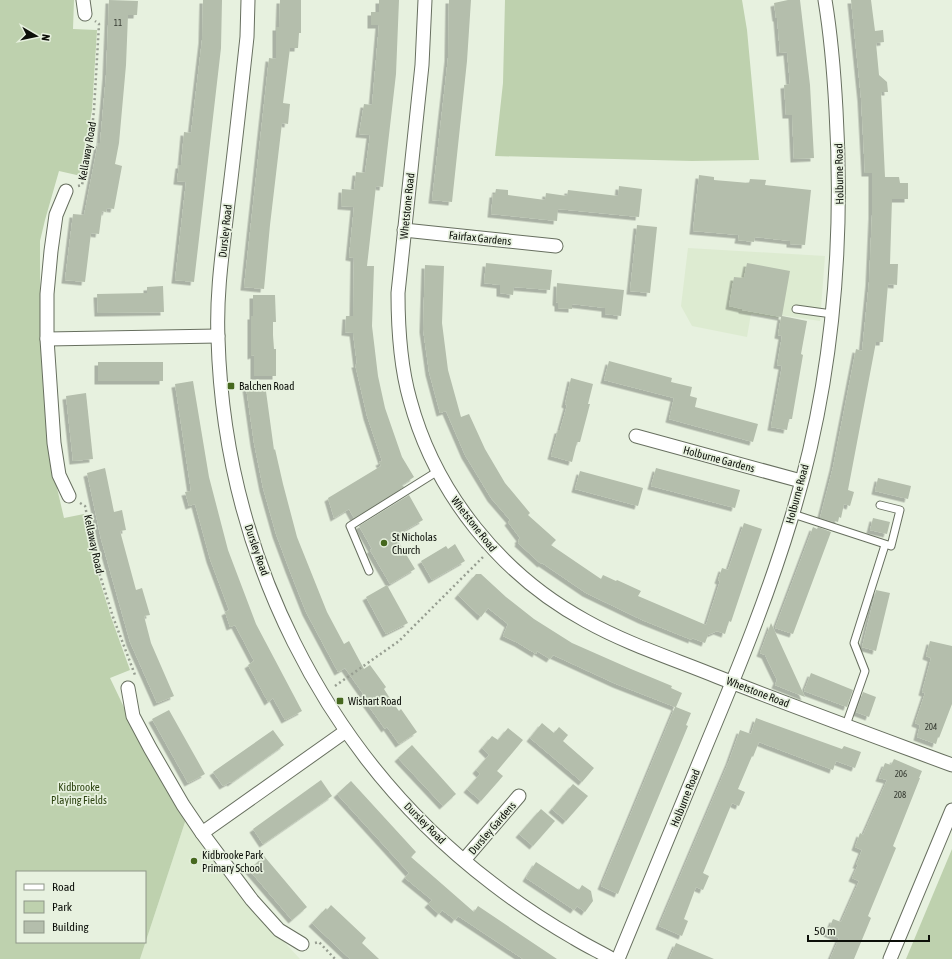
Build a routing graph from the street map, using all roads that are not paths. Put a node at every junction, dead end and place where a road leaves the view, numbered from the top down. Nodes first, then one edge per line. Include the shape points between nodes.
1 (83, 0) edge
2 (248, 0) edge
3 (425, 0) edge
4 (825, 0) edge
5 (85, 14) road end
6 (66, 191) road end
7 (404, 230) junction
8 (556, 246) dead end
9 (796, 309) dead end
10 (832, 314) junction
11 (218, 336) junction
12 (47, 339) junction
13 (636, 436) dead end
14 (438, 471) junction
15 (801, 481) junction
16 (69, 496) road end
17 (880, 505) dead end
18 (793, 514) junction
19 (885, 545) junction
20 (369, 571) dead end
21 (733, 683) junction
22 (128, 688) road end
23 (846, 725) junction
24 (346, 731) junction
25 (952, 765) edge
26 (520, 796) dead end
27 (952, 810) edge
28 (202, 833) junction
29 (464, 860) junction
30 (302, 944) road end
31 (612, 959) edge
32 (618, 959) edge
33 (890, 959) edge

1 - 5 street
2 - 11 street, Dursley Road via 247,37 219,283
3 - 7 street, Whetstone Road via 422,65
4 - 10 street, Holburne Road via 832,48 839,152 839,210
6 - 12 street, Kellaway Road via 56,215 50,251 46,294
7 - 8 street, Fairfax Gardens
7 - 14 street, Whetstone Road via 398,293 398,331 403,369 418,426
9 - 10 lane
10 - 15 street, Holburne Road via 814,428
11 - 12 street
11 - 24 street, Dursley Road via 220,385 227,434 236,484 250,532 277,604 307,668
12 - 16 street, Kellaway Road via 54,443 59,476
13 - 15 street, Holburne Gardens
14 - 20 lane via 350,526
14 - 21 street, Whetstone Road via 472,525 492,548 525,579 554,601 586,621 620,637
15 - 18 street, Holburne Road
17 - 19 lane via 900,510 891,546
18 - 19 lane
18 - 21 street, Holburne Road via 771,582
19 - 23 lane via 854,643 865,671
21 - 23 street, Whetstone Road
21 - 32 street, Holburne Road
22 - 28 street via 133,716 183,805
23 - 25 street, Whetstone Road
24 - 28 street
24 - 29 street, Dursley Road via 372,766 404,802 431,831
26 - 29 street, Dursley Gardens
27 - 33 street
28 - 30 street via 252,900 280,930
29 - 31 street, Dursley Road via 533,913

